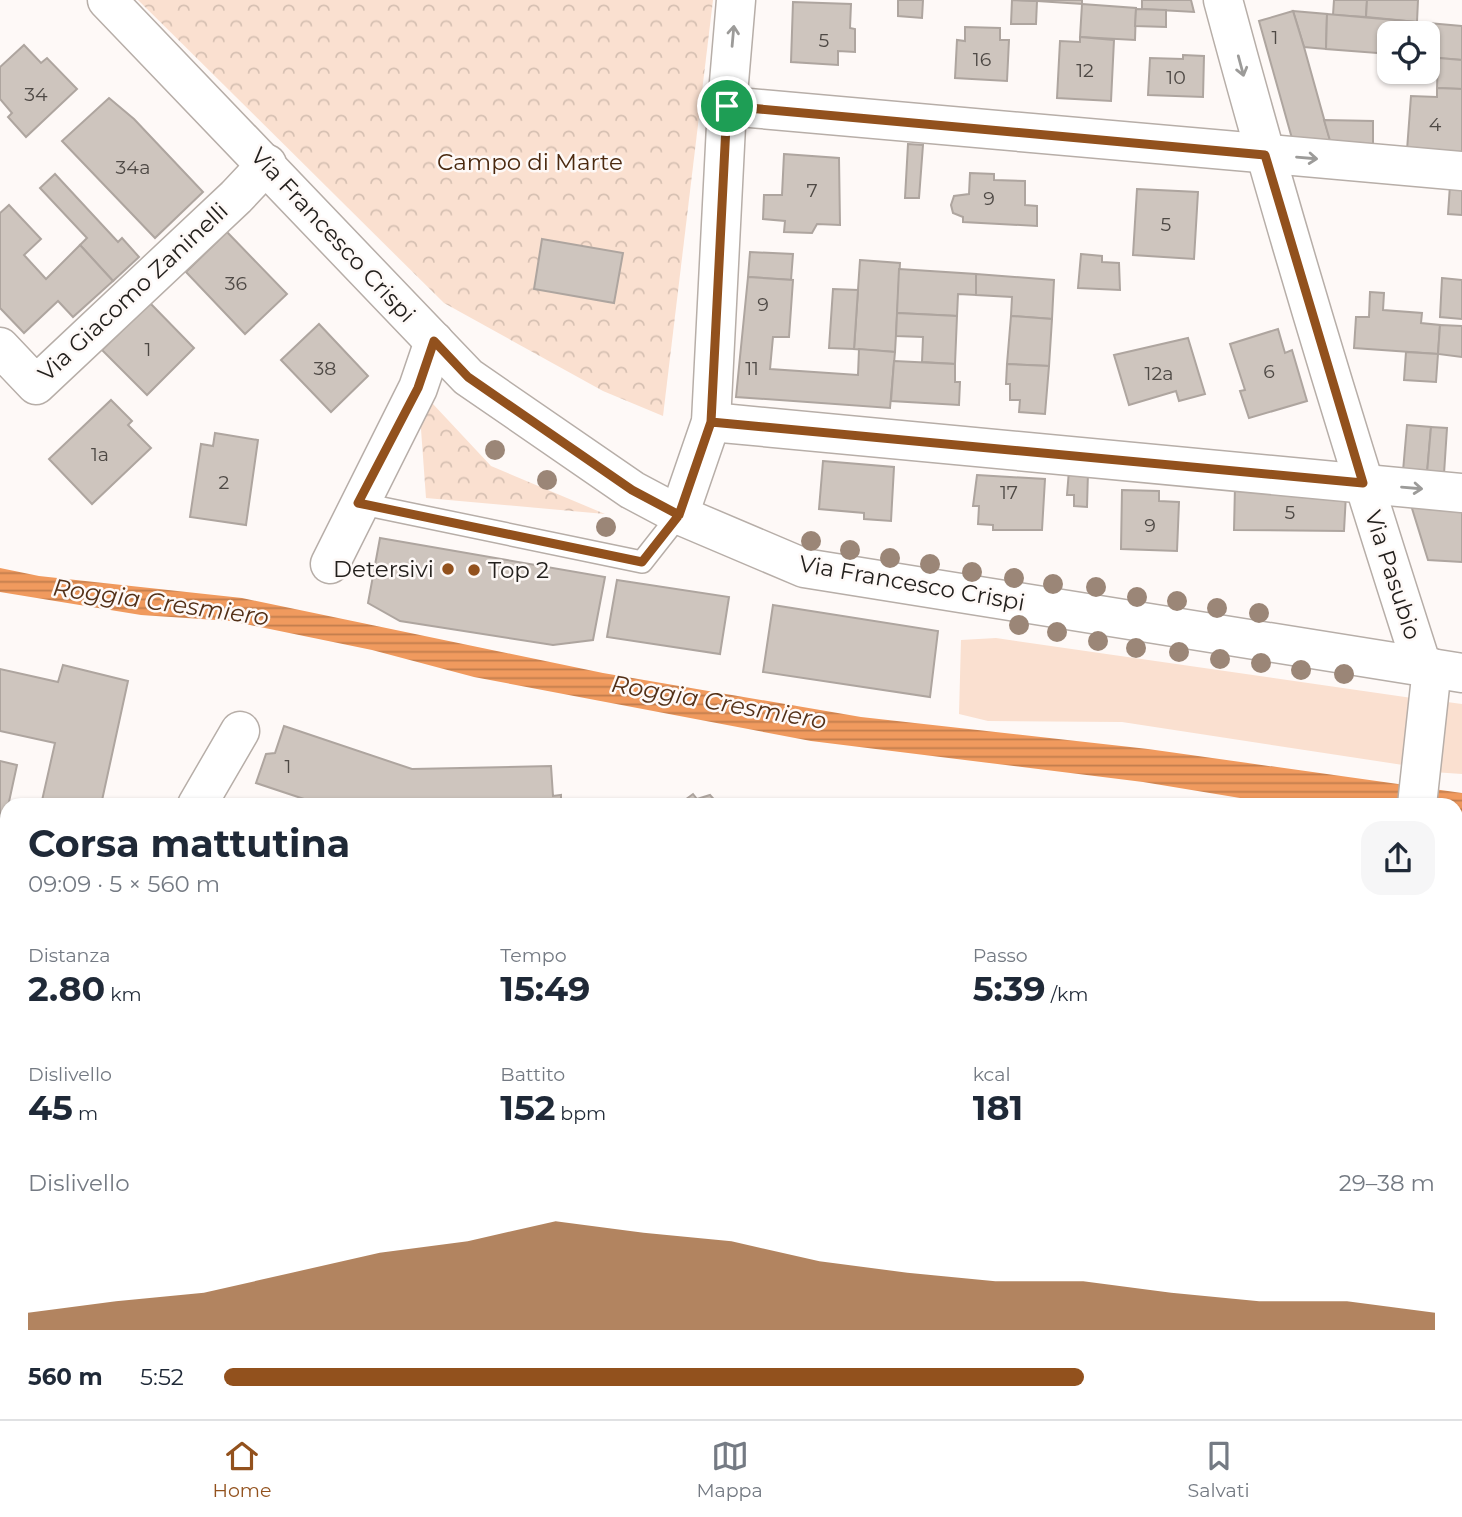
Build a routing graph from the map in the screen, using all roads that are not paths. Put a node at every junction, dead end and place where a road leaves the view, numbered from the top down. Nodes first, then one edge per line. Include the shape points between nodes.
1 (107, 0) edge
2 (736, 0) edge
3 (1223, 0) edge
4 (727, 106) junction
5 (1265, 155) junction
6 (267, 164) junction
7 (1462, 171) edge
8 (434, 341) junction
9 (0, 347) edge
10 (711, 422) junction
11 (1363, 483) junction
12 (1462, 492) edge
13 (358, 503) junction
14 (679, 515) junction
15 (330, 564) dead end
16 (1439, 669) edge
17 (240, 731) dead end
18 (204, 798) edge
19 (1418, 798) edge

1 - 6 street, Via Francesco Crispi
4 -> 2 street
3 -> 5 street, Via Pasubio
4 - 5 street
4 - 10 street
5 -> 7 street
5 - 11 street, Via Pasubio
6 - 8 street, Via Francesco Crispi
6 - 9 street, Via Giacomo Zaninelli via 36,385
8 - 13 street via 418,388
8 - 14 street, Via Francesco Crispi via 468,377 632,490
10 - 11 street
10 - 14 street
11 -> 12 street
11 - 16 street, Via Pasubio
13 - 14 lane via 642,562
13 - 15 street
14 - 16 street, Via Francesco Crispi via 803,568
16 - 19 street
17 - 18 street

